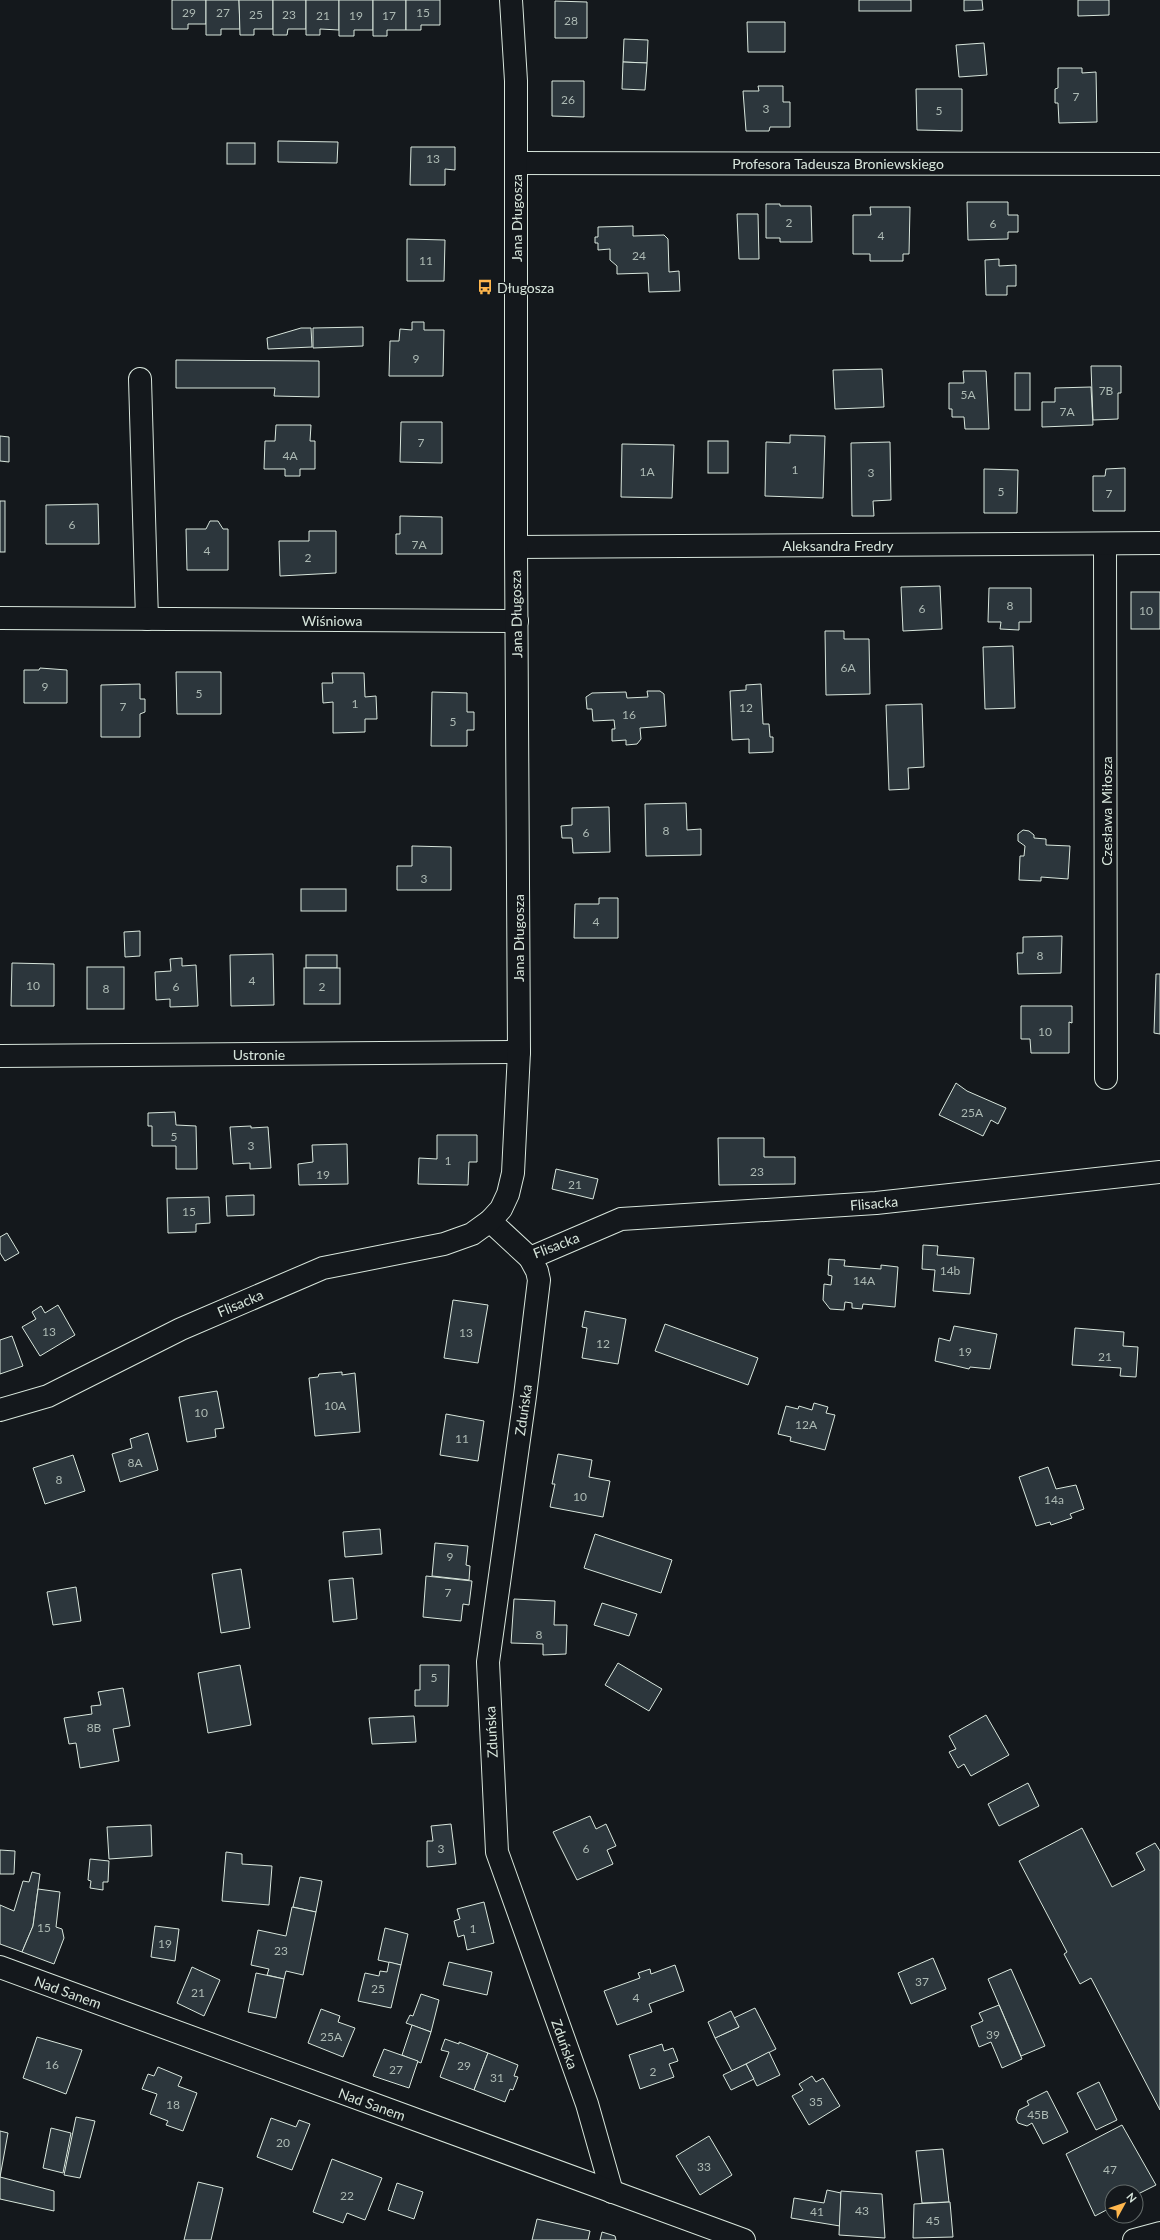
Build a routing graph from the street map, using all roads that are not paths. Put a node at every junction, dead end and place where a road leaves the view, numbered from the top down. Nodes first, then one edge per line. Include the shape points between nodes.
1 (511, 0) edge
2 (516, 163) junction
3 (1160, 164) edge
4 (140, 379) dead end
5 (1160, 543) edge
6 (1105, 544) junction
7 (516, 547) junction
8 (0, 618) edge
9 (147, 619) junction
10 (516, 621) junction
11 (519, 1052) junction
12 (0, 1056) edge
13 (1106, 1078) dead end
14 (1160, 1172) edge
15 (490, 1221) junction
16 (530, 1258) junction
17 (0, 1410) edge
18 (0, 1967) edge
19 (612, 2192) junction
20 (1160, 2233) edge
21 (744, 2240) edge
22 (1134, 2240) edge

1 - 2 street, Jana Długosza via 516,81
2 - 3 street, Profesora Tadeusza Broniewskiego
2 - 7 street, Jana Długosza
4 - 9 street
5 - 6 street, Aleksandra Fredry
6 - 7 street, Aleksandra Fredry
6 - 13 street, Czesława Miłosza
7 - 10 street, Jana Długosza
8 - 9 street, Wiśniowa
9 - 10 street, Wiśniowa
10 - 11 street, Jana Długosza
11 - 12 street, Ustronie
11 - 15 street, Jana Długosza via 513,1173 501,1209
14 - 16 street, Flisacka via 876,1203 620,1219
15 - 16 street, Flisacka
15 - 17 street, Flisacka via 472,1234 444,1244 323,1268 181,1329 48,1396
16 - 19 street, Zduńska via 539,1280 488,1662 497,1852 587,2104
18 - 19 street, Nad Sanem
19 - 21 street, Nad Sanem
20 - 22 street

